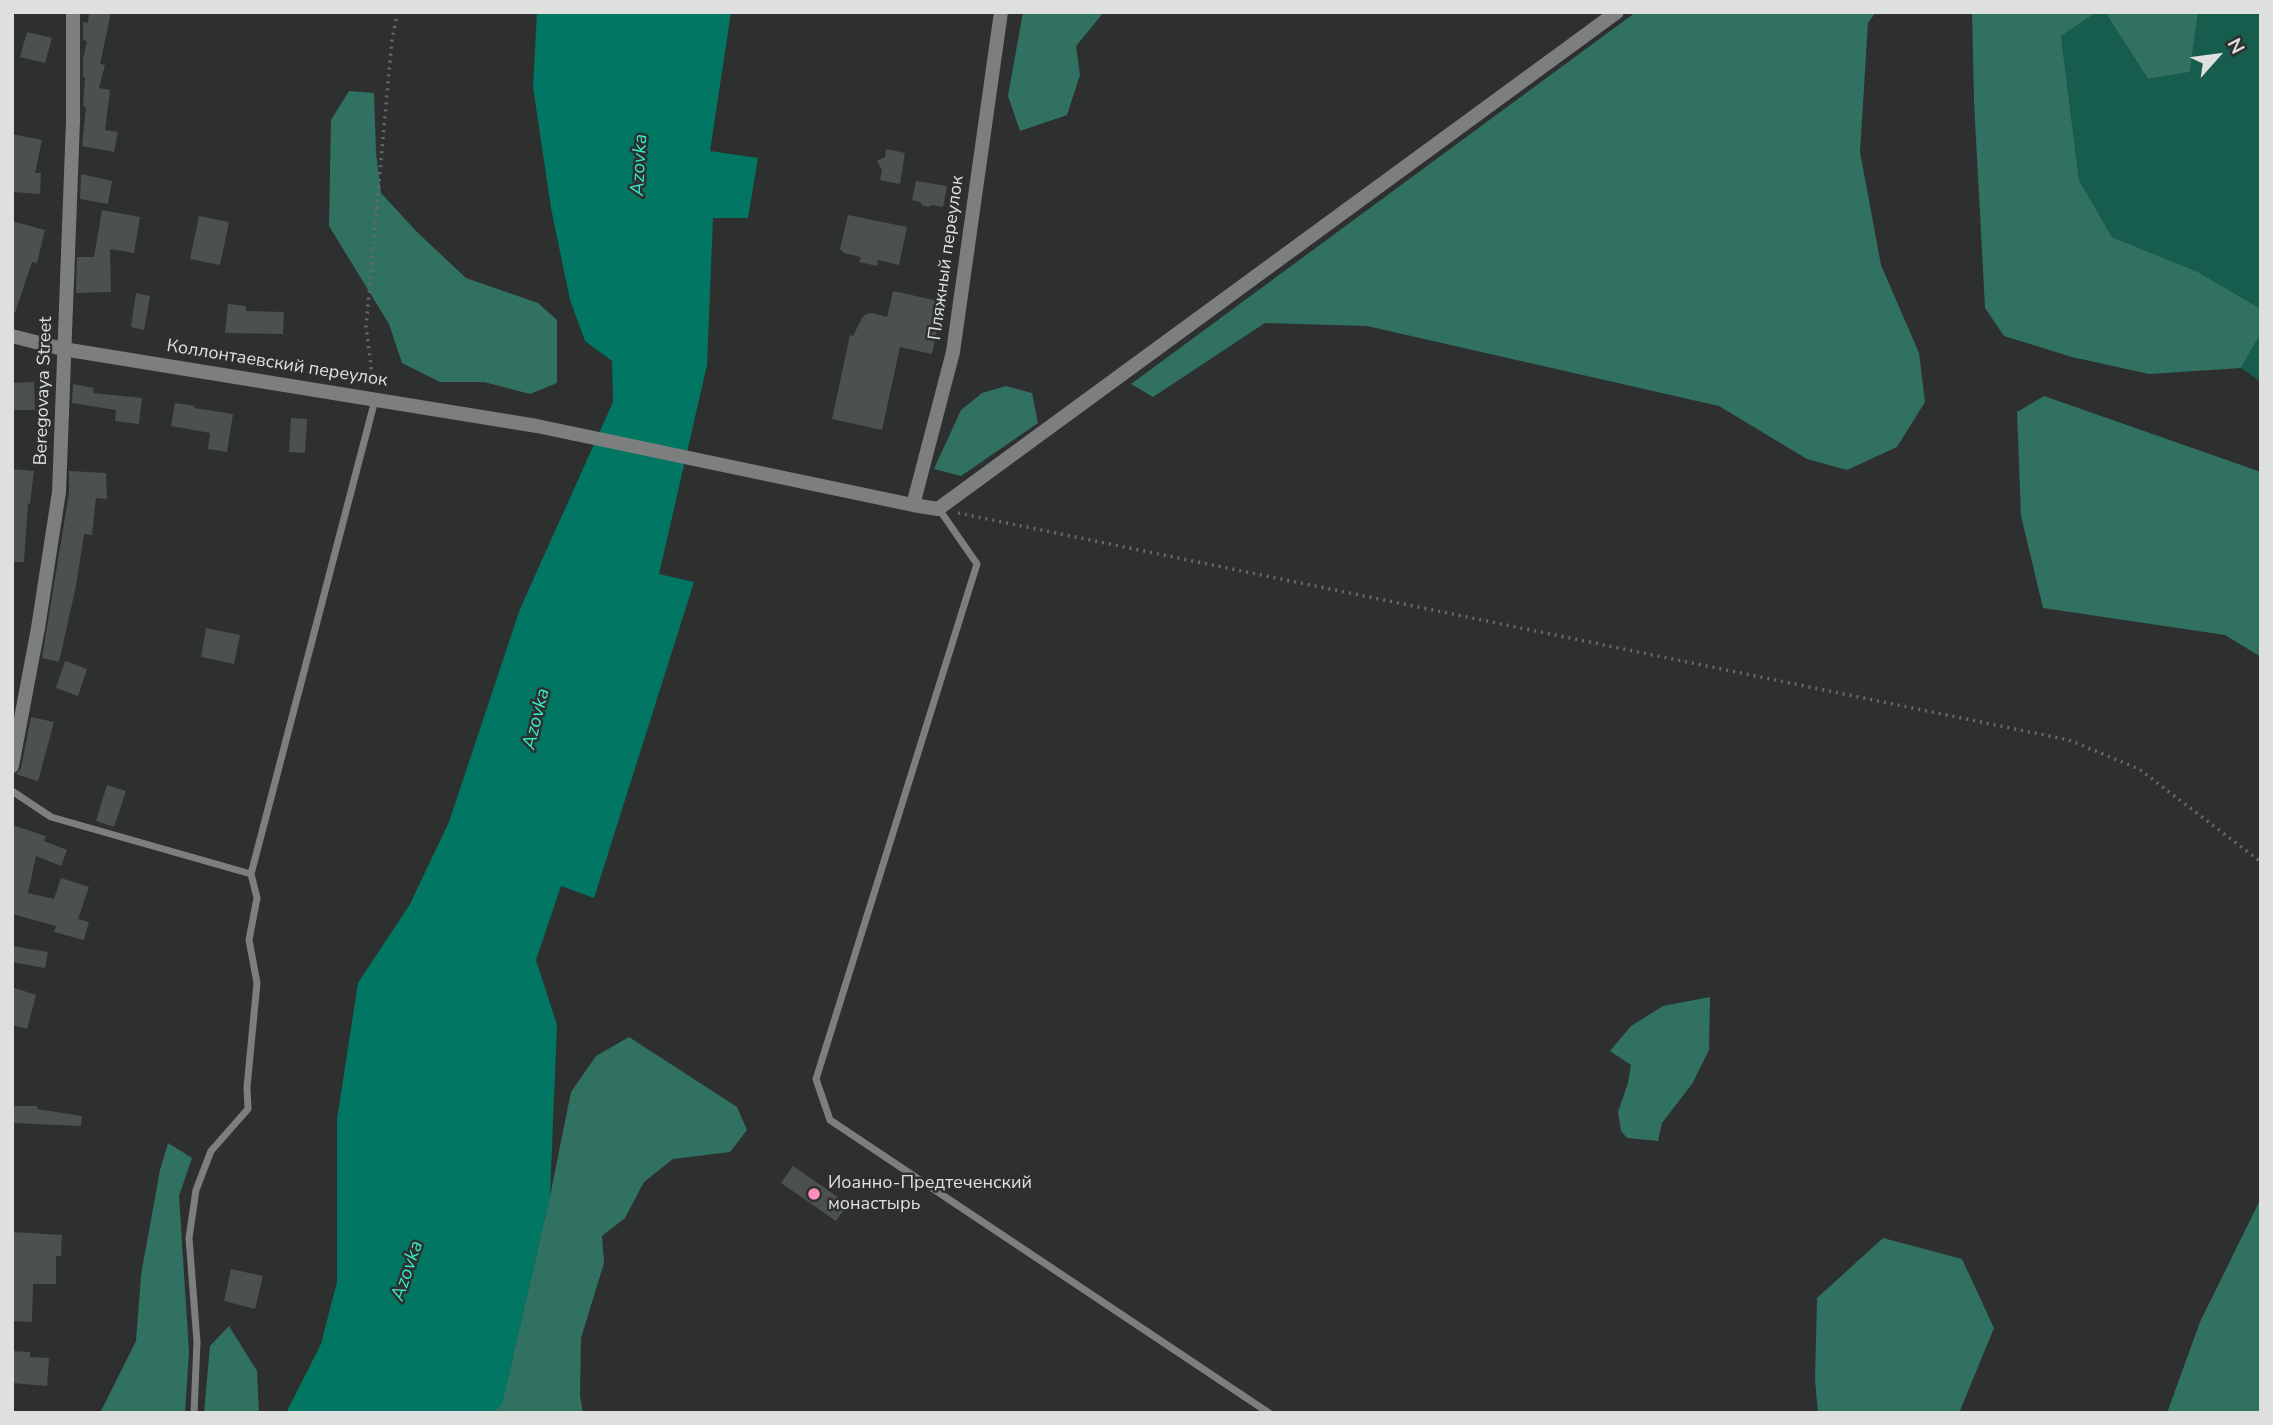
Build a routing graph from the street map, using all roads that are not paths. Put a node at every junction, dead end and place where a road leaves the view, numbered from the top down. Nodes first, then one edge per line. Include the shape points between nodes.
1 (73, 12) edge
2 (1001, 12) edge
3 (1617, 12) edge
4 (15, 339) edge
5 (63, 349) junction
6 (375, 399) junction
7 (913, 505) junction
8 (938, 509) junction
9 (12, 766) edge
10 (12, 791) edge
11 (251, 874) junction
12 (194, 1413) edge
13 (1269, 1413) edge

1 - 5 street, Beregovaya Street
2 - 7 street, Пляжный переулок via 953,352
3 - 8 street
4 - 5 street, Коллонтаевский переулок
5 - 6 street, Коллонтаевский переулок
5 - 9 street, Beregovaya Street via 59,492
6 - 7 street, Коллонтаевский переулок via 537,426
6 - 11 lane
7 - 8 street, Коллонтаевский переулок
8 - 13 lane via 976,564 816,1079 830,1120
10 - 11 lane via 51,817
11 - 12 lane via 257,898 249,940 257,983 248,1109 211,1151 196,1191 189,1238 197,1342

